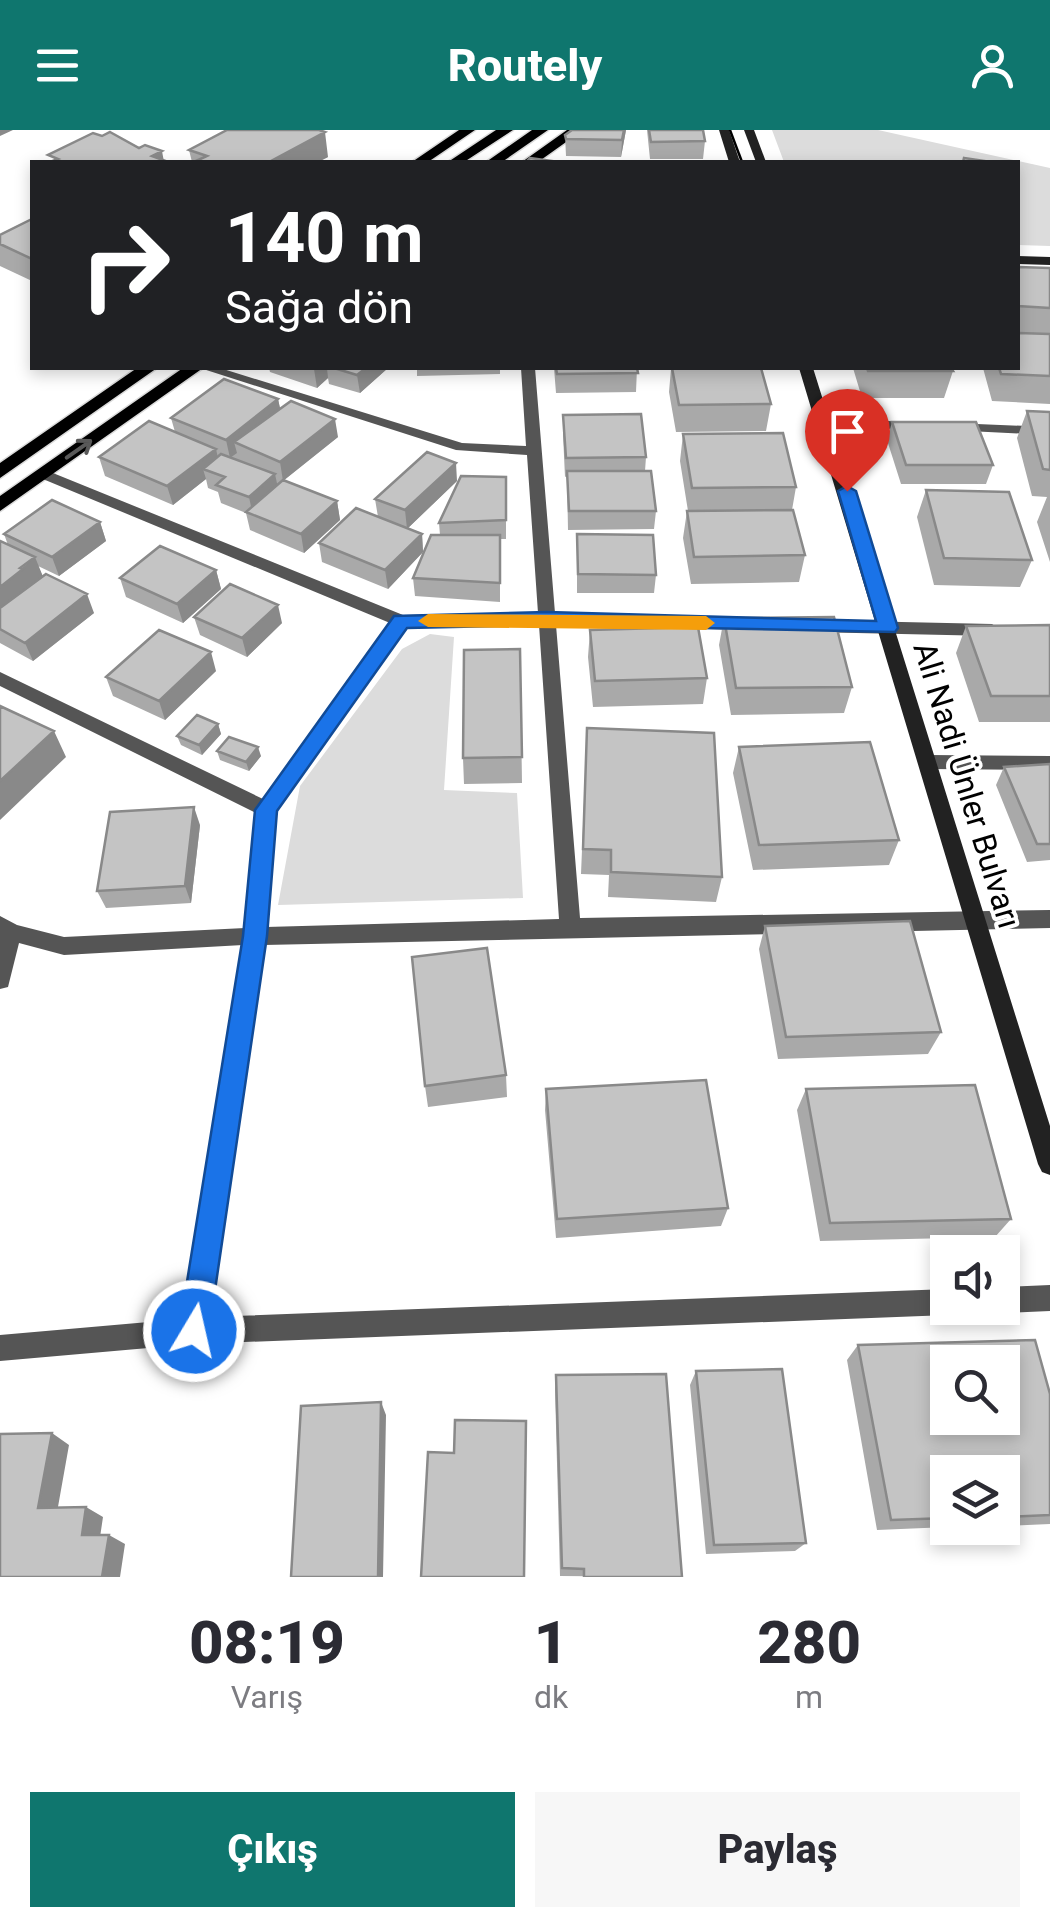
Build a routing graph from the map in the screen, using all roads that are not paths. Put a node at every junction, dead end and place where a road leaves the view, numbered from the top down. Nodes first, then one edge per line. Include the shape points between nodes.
1 (468, 130) edge
2 (506, 130) edge
3 (541, 130) edge
4 (576, 130) edge
5 (724, 130) edge
6 (748, 130) edge
7 (422, 160) edge
8 (458, 160) edge
9 (496, 160) edge
10 (532, 160) edge
11 (734, 160) edge
12 (760, 160) edge
13 (1020, 260) edge
14 (1050, 262) edge
15 (145, 370) edge
16 (191, 370) edge
17 (214, 370) edge
18 (528, 370) edge
19 (807, 370) edge
20 (826, 423) junction
21 (1050, 431) edge
22 (534, 451) junction
23 (0, 472) edge
24 (43, 474) junction
25 (0, 505) edge
26 (547, 619) junction
27 (401, 621) junction
28 (774, 625) edge
29 (793, 625) edge
30 (888, 628) junction
31 (1014, 631) edge
32 (0, 678) edge
33 (929, 762) junction
34 (1050, 763) edge
35 (266, 810) junction
36 (976, 919) junction
37 (1050, 919) edge
38 (570, 927) junction
39 (5, 928) edge
40 (255, 936) junction
41 (0, 980) edge
42 (1050, 1164) edge
43 (1050, 1298) edge
44 (1020, 1299) edge
45 (930, 1303) edge
46 (194, 1331) junction
47 (0, 1348) edge

1 - 7 main road
2 - 8 main road
3 - 9 main road
4 - 10 main road
5 - 11 street
6 - 12 street
13 - 14 street
15 - 23 main road
24 -> 16 main road
17 - 22 street via 462,446
18 - 22 street
19 - 20 street, Ali Nadi Ünler Bulvarı
20 - 21 street
20 - 30 street, Ali Nadi Ünler Bulvarı
22 - 26 street
24 - 25 main road
24 - 27 street
26 - 27 street
26 - 28 street
26 - 38 street
27 - 35 street
29 - 30 street
30 - 31 street
30 - 33 street, Ali Nadi Ünler Bulvarı
32 - 35 street
33 - 34 street
33 - 36 street, Ali Nadi Ünler Bulvarı
35 - 40 street
36 - 37 street
36 - 38 street
36 - 42 street, Ali Nadi Ünler Bulvarı
38 - 40 street
39 - 40 street via 64,946
39 - 41 street
40 - 46 street
43 - 44 street
45 - 46 street
46 - 47 street

